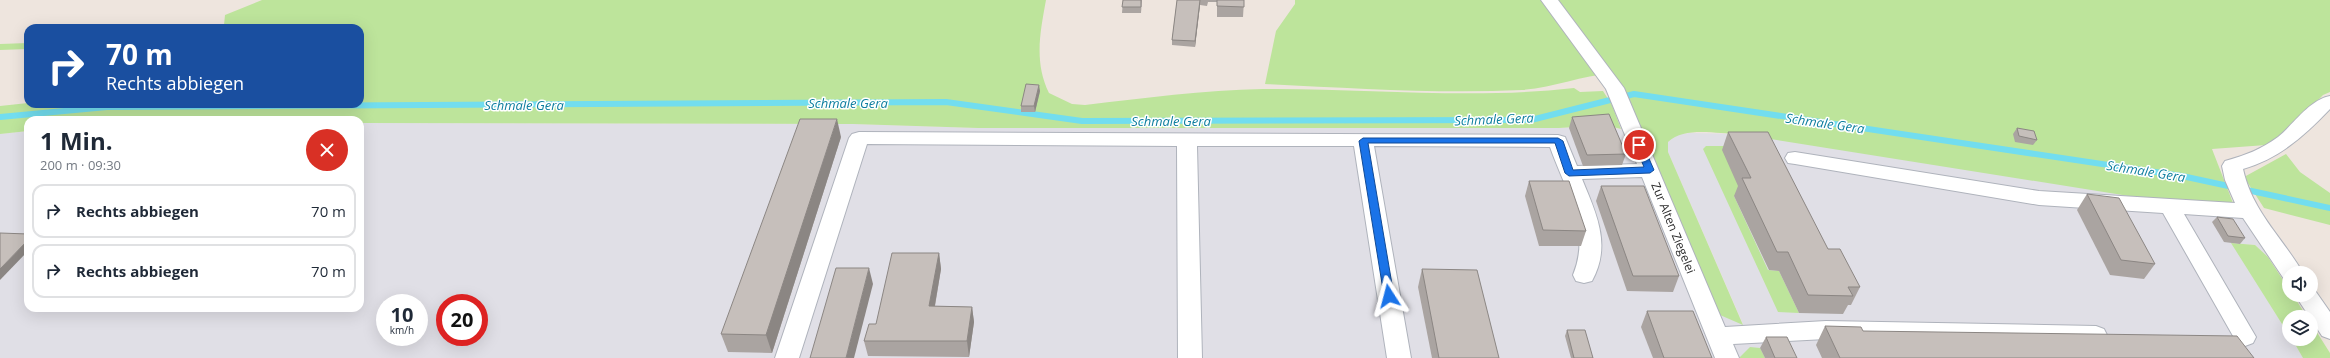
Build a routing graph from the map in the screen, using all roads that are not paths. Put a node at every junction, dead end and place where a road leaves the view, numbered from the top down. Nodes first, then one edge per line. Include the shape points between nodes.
1 (1550, 0) edge
2 (2330, 102) edge
3 (1187, 140) junction
4 (1363, 141) junction
5 (1795, 158) dead end
6 (1650, 170) junction
7 (1569, 173) junction
8 (2169, 206) junction
9 (2247, 207) junction
10 (2287, 266) edge
11 (1584, 275) dead end
12 (2311, 302) edge
13 (2330, 330) edge
14 (2120, 335) edge
15 (1718, 336) junction
16 (2222, 337) edge
17 (787, 358) edge
18 (1190, 358) edge
19 (1399, 358) edge
20 (1727, 358) edge

1 - 6 street, Zur Alten Ziegelei via 1615,88
2 - 9 street via 2325,103 2284,144 2255,160 2232,166 2233,176
3 - 4 street
3 - 17 street via 859,138
3 - 18 street
4 - 7 street via 1558,141
4 - 19 street
5 - 8 street via 2039,198
6 - 7 street
6 - 15 street, Zur Alten Ziegelei
7 - 11 street via 1592,234 1591,262
8 - 9 street
8 - 16 street via 2245,337
9 - 10 street
12 - 13 street
14 - 15 street via 1826,330
15 - 20 street, Zur Alten Ziegelei

